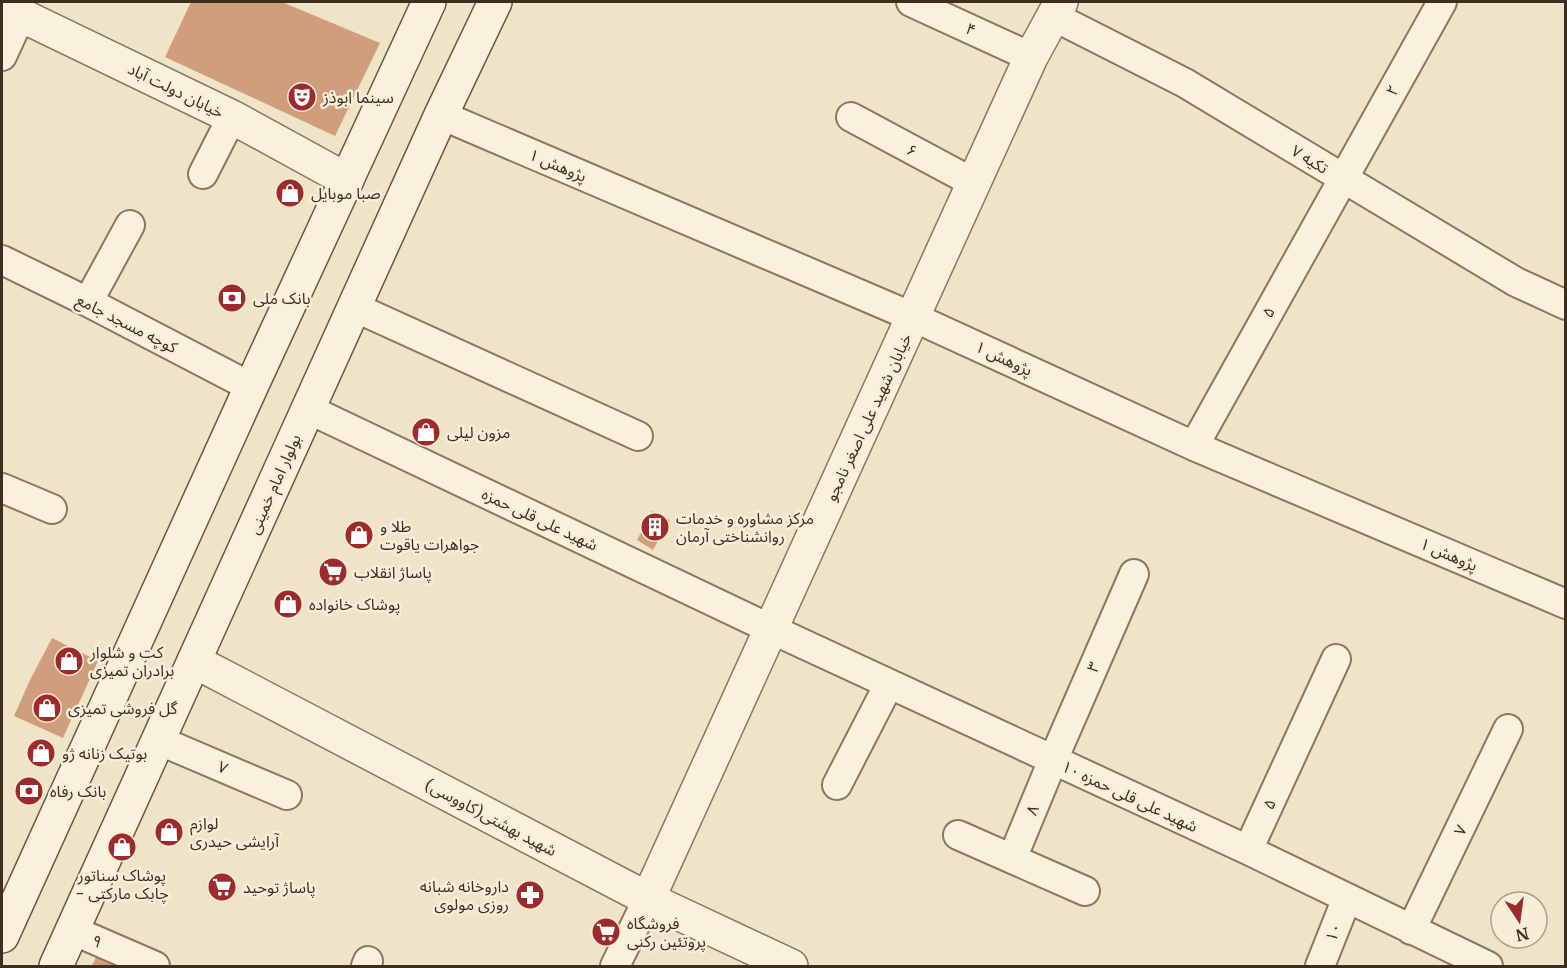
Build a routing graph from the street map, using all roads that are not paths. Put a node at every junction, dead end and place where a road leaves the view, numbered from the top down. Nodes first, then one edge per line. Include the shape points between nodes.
1 (429, 2) edge
2 (495, 2) edge
3 (911, 2) edge
4 (1442, 2) edge
5 (1057, 9) edge
6 (11, 10) edge
7 (2, 56) edge
8 (1031, 57) junction
9 (441, 115) junction
10 (232, 117) junction
11 (851, 117) dead end
12 (203, 174) dead end
13 (1342, 178) junction
14 (346, 180) junction
15 (974, 183) junction
16 (130, 225) dead end
17 (2, 260) edge
18 (88, 302) junction
19 (1566, 305) edge
20 (354, 307) junction
21 (913, 317) junction
22 (251, 387) junction
23 (308, 409) junction
24 (638, 436) dead end
25 (1194, 446) junction
26 (2, 488) edge
27 (52, 509) dead end
28 (1134, 574) dead end
29 (1566, 604) edge
30 (771, 629) junction
31 (1336, 659) dead end
32 (194, 661) junction
33 (889, 684) junction
34 (1508, 729) dead end
35 (158, 740) junction
36 (1053, 760) junction
37 (837, 785) dead end
38 (287, 795) dead end
39 (958, 835) dead end
40 (1248, 850) junction
41 (1012, 859) junction
42 (1085, 891) dead end
43 (648, 898) junction
44 (1347, 898) junction
45 (72, 930) junction
46 (1411, 930) junction
47 (2, 936) edge
48 (56, 966) edge
49 (155, 966) edge
50 (615, 966) edge
51 (791, 966) edge
52 (1320, 966) edge
53 (1488, 966) edge

1 - 14 main road
2 - 9 main road, بولوار امام خمینی
3 - 8 street, ۴
4 - 13 street, ۲
5 - 8 main road, خیابان شهید علی اصغر نامجو
5 - 13 street, تکیه ۷
6 - 7 street
6 - 10 main road, خیابان دولت آباد
8 - 15 main road, خیابان شهید علی اصغر نامجو
9 - 20 main road, بولوار امام خمینی
9 - 21 street, پژوهش ۱
10 - 12 street
10 - 14 main road, خیابان دولت آباد
11 - 15 street, ۶
13 - 19 street, تکیه ۷ via 1516,282
13 - 25 street, ۵
14 - 22 main road
15 - 21 main road, خیابان شهید علی اصغر نامجو
16 - 18 street
17 - 18 street, کوچه مسجد جامع
18 - 22 street, کوچه مسجد جامع
20 - 23 main road, بولوار امام خمینی
20 - 24 street
21 - 25 street, پژوهش ۱
21 - 30 main road, خیابان شهید علی اصغر نامجو
22 - 47 main road
23 - 30 street, شهید علی قلی حمزه
23 - 32 main road, بولوار امام خمینی
25 - 29 street, پژوهش ۱
26 - 27 street
28 - 36 street, ۳
30 - 33 street, شهید علی قلی حمزه ۱۰
30 - 43 main road, خیابان شهید علی اصغر نامجو
31 - 40 street, ۵
32 - 35 main road, بولوار امام خمینی
32 - 43 main road, شهید بهشتی(کاووسی)
33 - 36 street, شهید علی قلی حمزه ۱۰
33 - 37 street
34 - 46 street, ۷
35 - 38 street, ۷
35 - 45 main road, بولوار امام خمینی
36 - 40 street, شهید علی قلی حمزه ۱۰
36 - 41 street, ۸
39 - 41 street
40 - 44 street, شهید علی قلی حمزه ۱۰
41 - 42 street
43 - 50 street
43 - 51 main road, شهید بهشتی(کاووسی)
44 - 46 street, شهید علی قلی حمزه ۱۰
44 - 52 street, ۱۰
45 - 48 main road, بولوار امام خمینی
45 - 49 street, ۹
46 - 53 street, شهید علی قلی حمزه ۱۰

